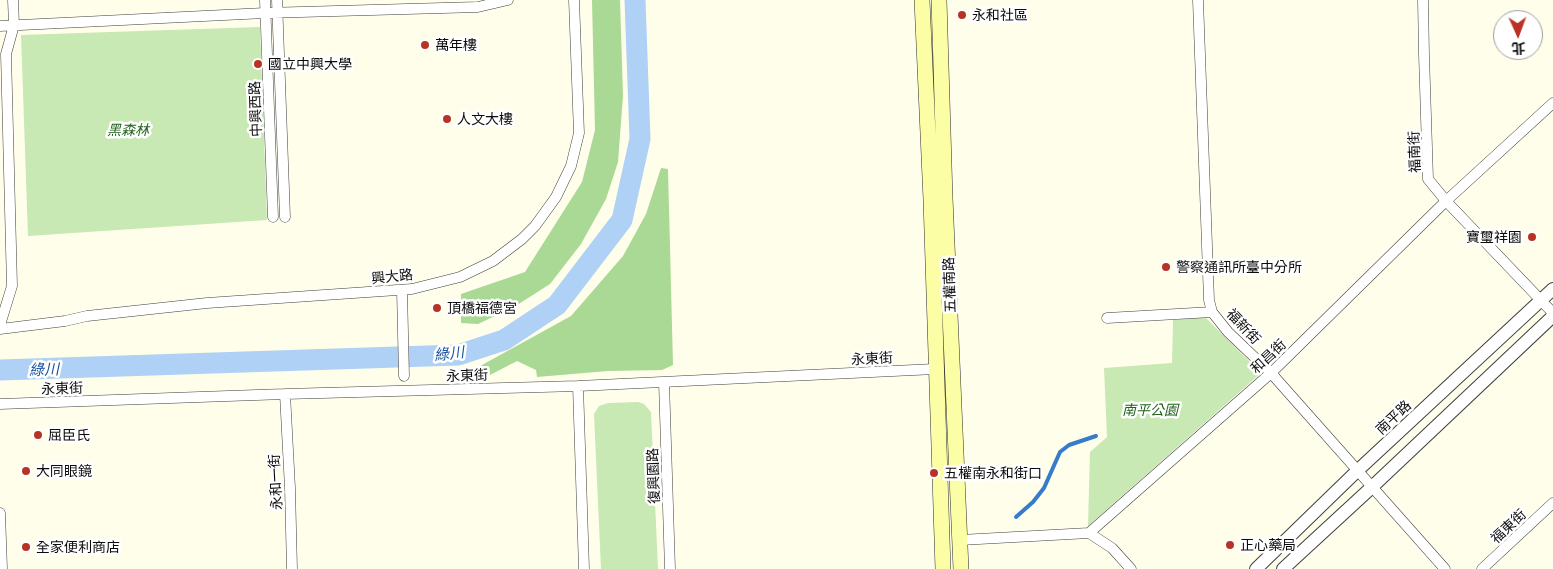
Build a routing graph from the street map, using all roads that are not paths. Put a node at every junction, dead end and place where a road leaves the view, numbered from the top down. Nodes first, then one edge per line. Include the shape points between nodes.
1 (13, 0) edge
2 (265, 0) edge
3 (276, 0) edge
4 (508, 0) edge
5 (574, 0) edge
6 (922, 0) edge
7 (940, 0) edge
8 (1198, 0) edge
9 (1423, 0) edge
10 (265, 13) junction
11 (277, 13) junction
12 (14, 25) junction
13 (0, 26) edge
14 (0, 40) edge
15 (3, 54) edge
16 (1553, 103) edge
17 (1446, 201) junction
18 (285, 217) dead end
19 (273, 218) dead end
20 (1553, 289) edge
21 (402, 290) junction
22 (1541, 300) junction
23 (1212, 312) junction
24 (1553, 314) edge
25 (1106, 318) dead end
26 (0, 325) edge
27 (0, 329) edge
28 (935, 369) junction
29 (1270, 373) junction
30 (404, 376) dead end
31 (664, 382) junction
32 (578, 386) junction
33 (285, 394) junction
34 (0, 404) edge
35 (1357, 471) junction
36 (1372, 488) junction
37 (1553, 503) edge
38 (0, 513) edge
39 (1089, 533) junction
40 (960, 540) junction
41 (2, 569) edge
42 (292, 569) edge
43 (584, 569) edge
44 (670, 569) edge
45 (942, 569) edge
46 (961, 569) edge
47 (1131, 569) edge
48 (1256, 569) edge
49 (1283, 569) edge
50 (1445, 569) edge
51 (1482, 569) edge

1 - 12 street
2 - 10 street, 中興西路
3 - 11 street, 中興西路
4 - 11 street via 478,7
5 - 21 street, 興大路 via 579,133 571,166 556,197 535,226 493,261 460,277
6 - 28 main road, 五權南路
7 - 40 main road, 五權南路
8 - 23 street, 福新街
9 - 17 street, 福南街 via 1428,179
10 - 11 street
10 - 12 street
10 - 19 street, 中興西路
11 - 18 street, 中興西路
12 - 13 street
12 - 15 street
14 - 15 street
15 - 26 street via 12,286
16 - 17 street, 和昌街
17 - 22 street, 福南街
17 - 29 street, 和昌街
20 - 22 street, 南平路
21 - 27 street, 興大路 via 207,303
21 - 30 street
22 - 24 street, 福南街
22 - 35 street, 南平路
23 - 25 street
23 - 29 street, 福新街
24 - 36 street
28 - 31 street, 永東街
28 - 45 main road, 五權南路
29 - 35 street, 福新街
29 - 39 street, 和昌街
31 - 32 street, 永東街
31 - 44 street, 復興園路
32 - 33 street, 永東街
32 - 43 street
33 - 34 street, 永東街
33 - 42 street, 永和一街
35 - 36 street, 福新街
35 - 48 street, 南平路
36 - 49 street
36 - 50 street, 福新街
37 - 51 street, 福東街
38 - 41 street
39 - 40 street
39 - 47 street via 1112,548
40 - 46 main road, 五權南路

